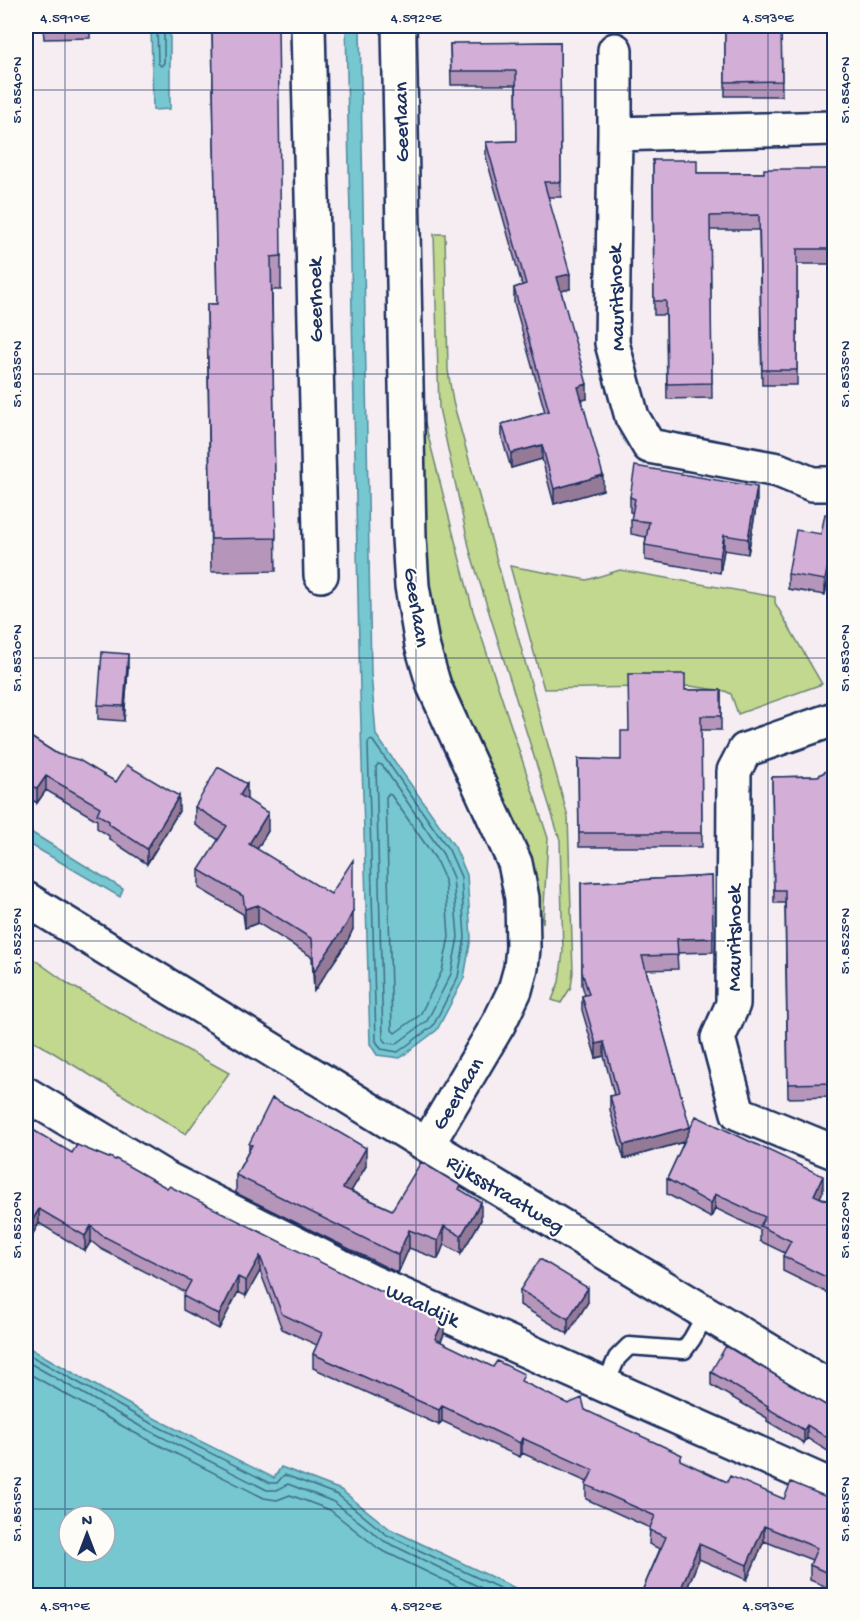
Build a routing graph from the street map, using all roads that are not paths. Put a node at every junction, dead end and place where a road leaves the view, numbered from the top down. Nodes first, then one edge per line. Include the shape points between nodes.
1 (308, 26) edge
2 (399, 26) edge
3 (615, 50) dead end
4 (834, 128) edge
5 (615, 134) junction
6 (834, 484) edge
7 (321, 575) dead end
8 (834, 719) edge
9 (26, 899) edge
10 (26, 1094) edge
11 (427, 1145) junction
12 (834, 1152) edge
13 (706, 1314) junction
14 (605, 1385) junction
15 (834, 1390) edge
16 (834, 1487) edge

1 - 7 street, Geerhoek
2 - 11 street, Geerlaan via 412,586 434,686 515,863 522,898 523,948 515,990
3 - 5 street, Mauritshoek
4 - 5 street
5 - 6 street, Mauritshoek via 612,343 632,417 649,446 778,470 812,484
8 - 12 street, Mauritshoek via 745,750 735,771 733,1004 718,1038 738,1113
9 - 11 street, Rijksstraatweg
10 - 14 street, Waaldijk via 167,1179 370,1281
11 - 13 street, Rijksstraatweg
13 - 14 lane via 684,1350 629,1346 617,1358
13 - 15 street, Rijksstraatweg
14 - 16 street, Waaldijk

